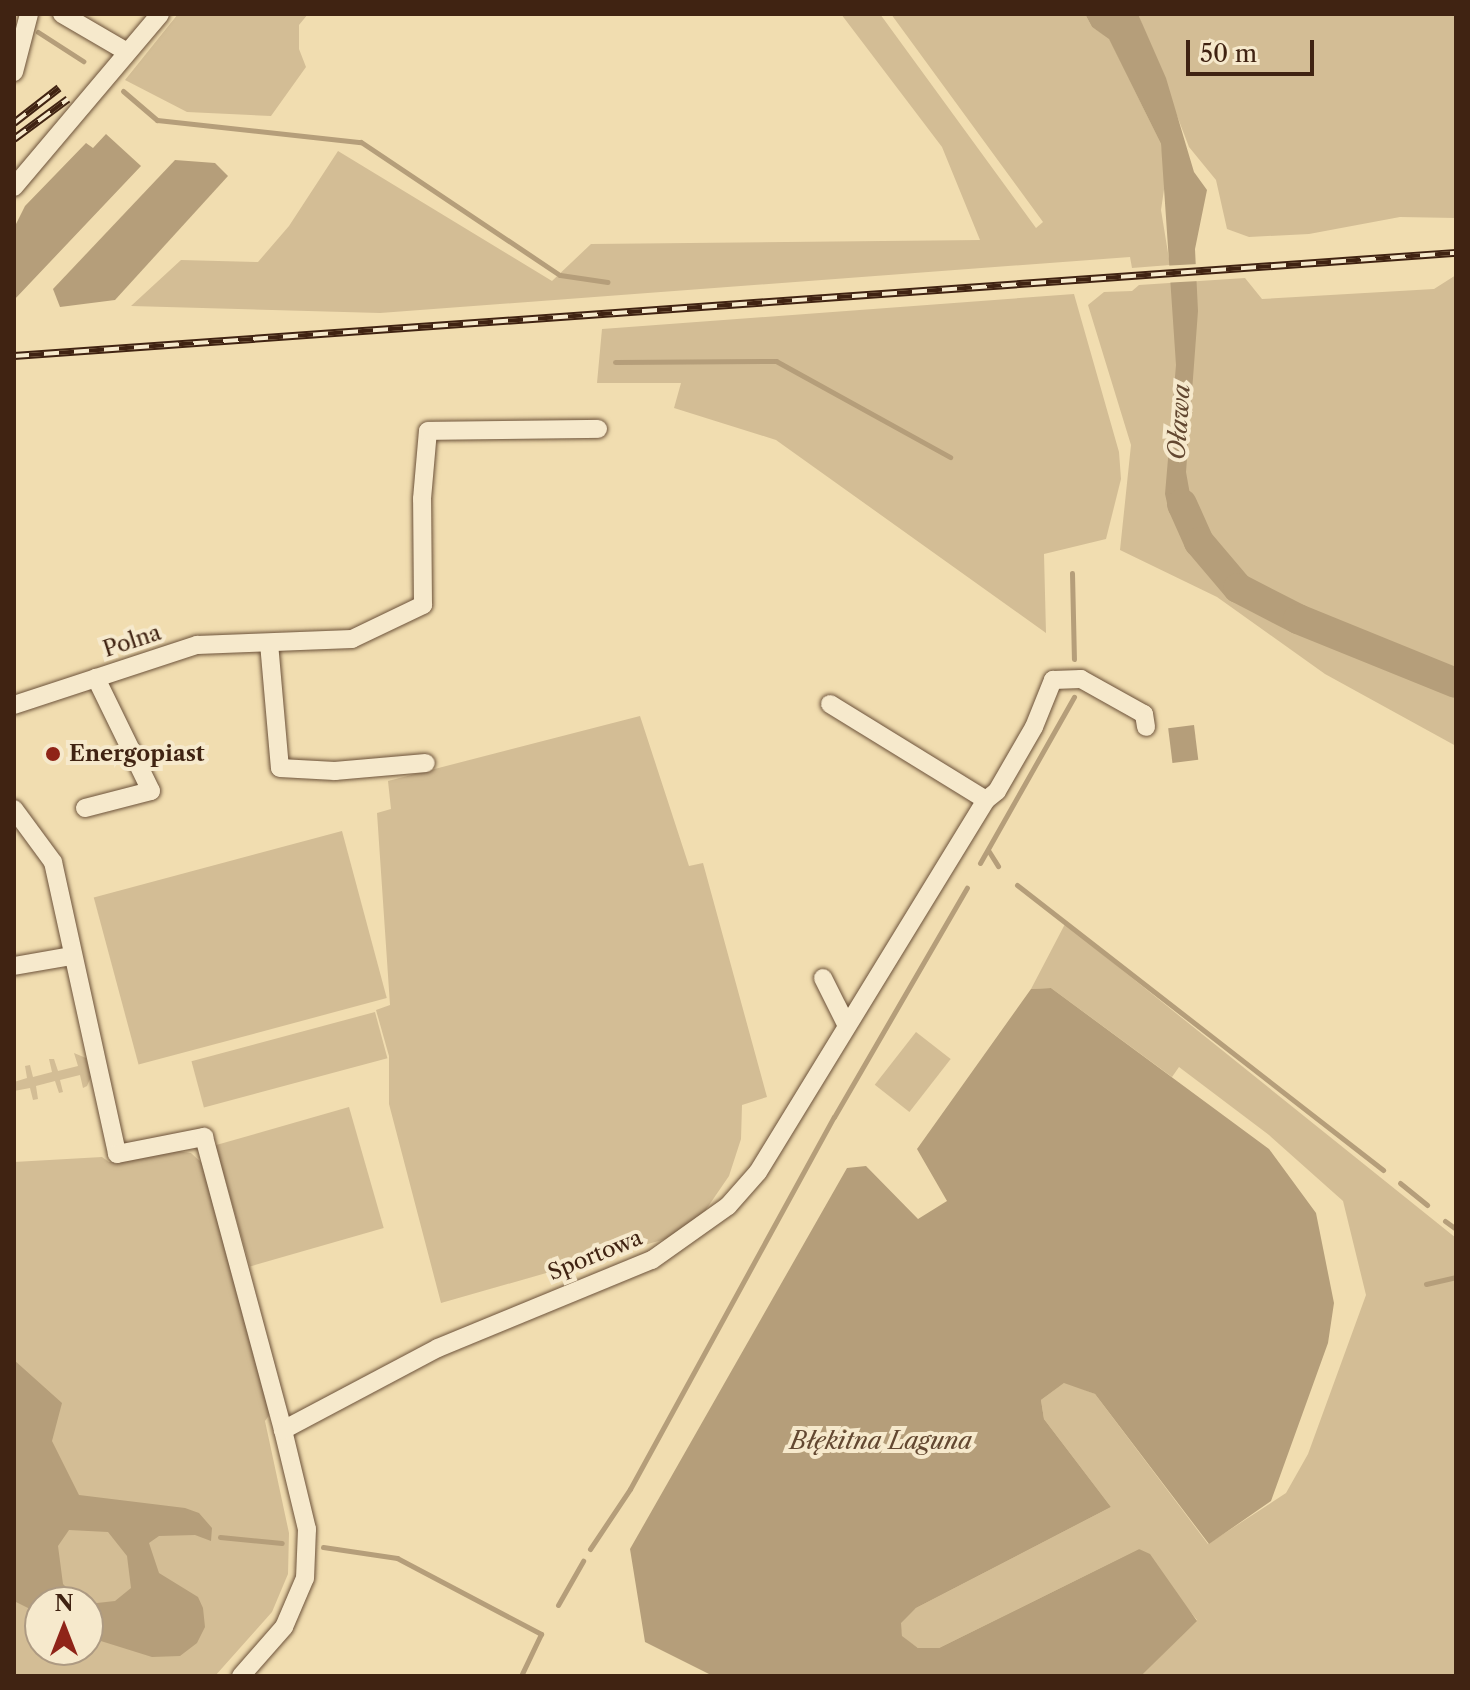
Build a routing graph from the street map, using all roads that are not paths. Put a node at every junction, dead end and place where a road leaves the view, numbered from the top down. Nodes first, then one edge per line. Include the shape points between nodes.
1 (29, 14) edge
2 (62, 14) edge
3 (160, 14) edge
4 (127, 52) junction
5 (14, 72) edge
6 (14, 187) edge
7 (598, 429) dead end
8 (269, 643) junction
9 (96, 678) junction
10 (830, 704) dead end
11 (14, 705) edge
12 (1146, 727) dead end
13 (426, 763) dead end
14 (986, 800) junction
15 (85, 808) dead end
16 (14, 809) edge
17 (72, 956) junction
18 (14, 966) edge
19 (823, 978) dead end
20 (846, 1024) junction
21 (283, 1430) junction
22 (241, 1676) edge

1 - 5 street
2 - 4 street
3 - 4 street
4 - 6 street
7 - 8 street, Polna via 428,431 422,499 423,605 352,639
8 - 9 street, Polna via 197,645
8 - 13 street via 280,768 335,771
9 - 11 street, Polna
9 - 15 street via 151,791
10 - 14 street
12 - 14 street, Sportowa via 1144,714 1081,679 1053,680 1034,727 997,791
14 - 20 street, Sportowa
16 - 17 street via 53,862
17 - 18 street
17 - 21 street via 117,1154 204,1137
19 - 20 street
20 - 21 street, Sportowa via 758,1172 728,1206 679,1244 438,1348
21 - 22 street via 307,1529 305,1578 284,1627

